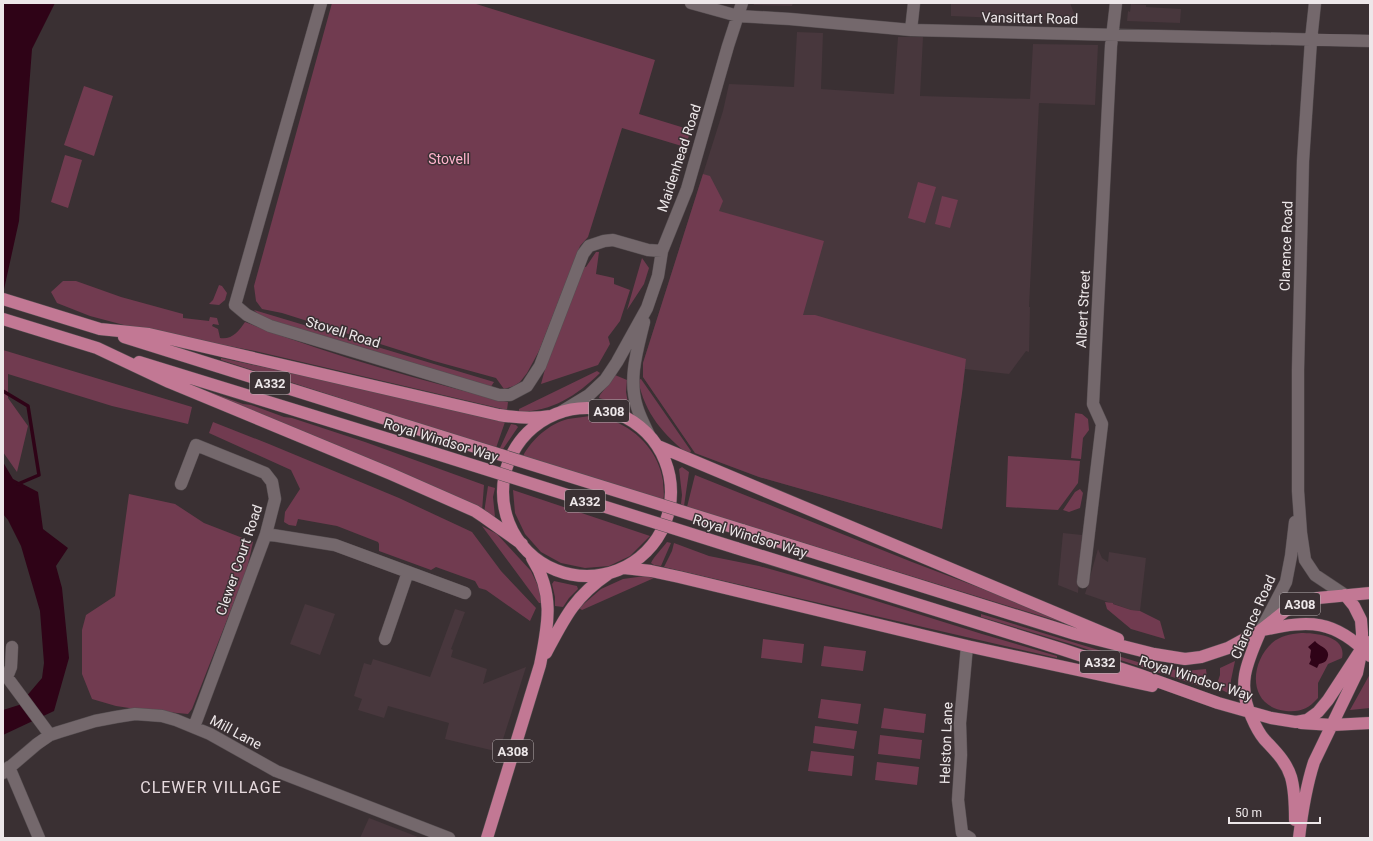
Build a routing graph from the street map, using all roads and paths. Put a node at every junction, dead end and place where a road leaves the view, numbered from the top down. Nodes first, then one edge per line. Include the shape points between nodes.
1 (321, 3) edge
2 (691, 3) edge
3 (742, 3) edge
4 (914, 3) edge
5 (1116, 3) edge
6 (1315, 3) edge
7 (738, 16) junction
8 (911, 30) junction
9 (1112, 34) junction
10 (1311, 40) junction
11 (1370, 41) edge
12 (662, 251) junction
13 (3, 299) edge
14 (647, 308) junction
15 (3, 319) edge
16 (100, 329) junction
17 (97, 348) junction
18 (556, 414) junction
19 (649, 435) junction
20 (658, 446) junction
21 (181, 484) dead end
22 (1298, 491) junction
23 (266, 534) junction
24 (524, 547) junction
25 (624, 568) junction
26 (408, 572) junction
27 (610, 573) junction
28 (1083, 582) dead end
29 (465, 593) dead end
30 (1370, 593) edge
31 (1345, 595) junction
32 (1262, 630) junction
33 (385, 639) dead end
34 (967, 646) junction
35 (12, 647) dead end
36 (1368, 651) edge
37 (1144, 652) junction
38 (540, 665) junction
39 (5, 677) edge
40 (1187, 693) junction
41 (1249, 711) junction
42 (1296, 722) junction
43 (1370, 723) edge
44 (1332, 725) junction
45 (194, 727) junction
46 (50, 735) junction
47 (6, 770) edge
48 (39, 838) edge
49 (449, 838) edge
50 (487, 838) edge
51 (970, 838) edge
52 (1298, 838) edge

1 - 12 street, Stovell Road via 235,305 247,315 270,326 499,395 510,395 527,386 540,366 583,254 589,246 613,240 648,250
2 - 7 street, Vansittart Road
3 - 7 street, Maidenhead Road
4 - 8 street
5 - 9 street, Albert Street
6 - 10 street, Clarence Road
7 - 8 street, Vansittart Road via 790,18
7 - 12 street, Maidenhead Road via 687,190
8 - 9 street, Vansittart Road
9 - 10 street, Vansittart Road
9 - 28 street, Albert Street via 1093,404 1102,424
10 - 11 street, Vansittart Road
10 - 22 street, Clarence Road via 1303,160
12 - 14 street, Maidenhead Road via 658,276
13 - 16 main road, A332
14 - 18 street, Maidenhead Road via 605,380 589,395
14 - 19 street, Maidenhead Road via 632,380 637,407
15 - 17 main road, A332
16 - 18 main road via 149,334 499,415 532,419
16 - 37 main road, Royal Windsor Way / A332, bridge via 1075,634
17 - 24 main road via 176,385 468,508 484,516
17 - 40 main road, Royal Windsor Way / A332, bridge via 1061,649
18 - 19 main road, A308 via 588,408 609,411 631,420
18 - 24 main road, A308 via 525,436 513,454 504,481 505,505 511,526
19 - 20 main road, A308
20 - 25 main road, A308 via 671,483 669,511 656,541 638,559
20 - 37 main road
21 - 23 street, Clewer Court Road via 196,445 265,473 272,482 275,499
22 - 31 street, Clarence Road via 1305,560 1315,575
22 - 32 street, Clarence Road via 1289,571
23 - 26 street via 335,545
23 - 45 street, Clewer Court Road
24 - 27 main road, A308 via 544,563 566,573 590,576
24 - 38 main road, A308 via 539,570 548,596 547,625
25 - 27 main road, A308
25 - 34 main road via 680,577
26 - 29 street
26 - 33 street
27 - 38 main road, A308 via 574,604
30 - 31 main road, A308
31 - 32 main road, A308 via 1318,598 1298,605 1285,611
31 - 36 main road, Clarence Road via 1361,620
32 - 36 main road via 1291,624 1316,624 1341,632
32 - 37 main road, Royal Windsor Way / A332 via 1228,648 1200,657 1185,658
32 - 41 main road, Clarence Road via 1249,658 1245,674 1244,690
34 - 40 main road
34 - 51 street, Helston Lane via 960,722 958,800 962,833
35 - 39 street via 11,667
36 - 42 main road via 1318,712 1307,720
36 - 44 main road, Clarence Road
38 - 50 main road, A308
39 - 46 street
40 - 41 main road, Royal Windsor Way / A332
41 - 42 main road, Royal Windsor Way
41 - 52 main road, Clarence Road via 1263,738 1283,760 1291,776
42 - 44 main road, Royal Windsor Way
43 - 44 main road, Royal Windsor Way
44 - 52 main road, Clarence Road via 1314,762 1306,789
45 - 46 street, Mill Lane via 162,716 136,714 95,721
45 - 49 street, Mill Lane via 276,771
46 - 47 street, Mill Lane
47 - 48 street

